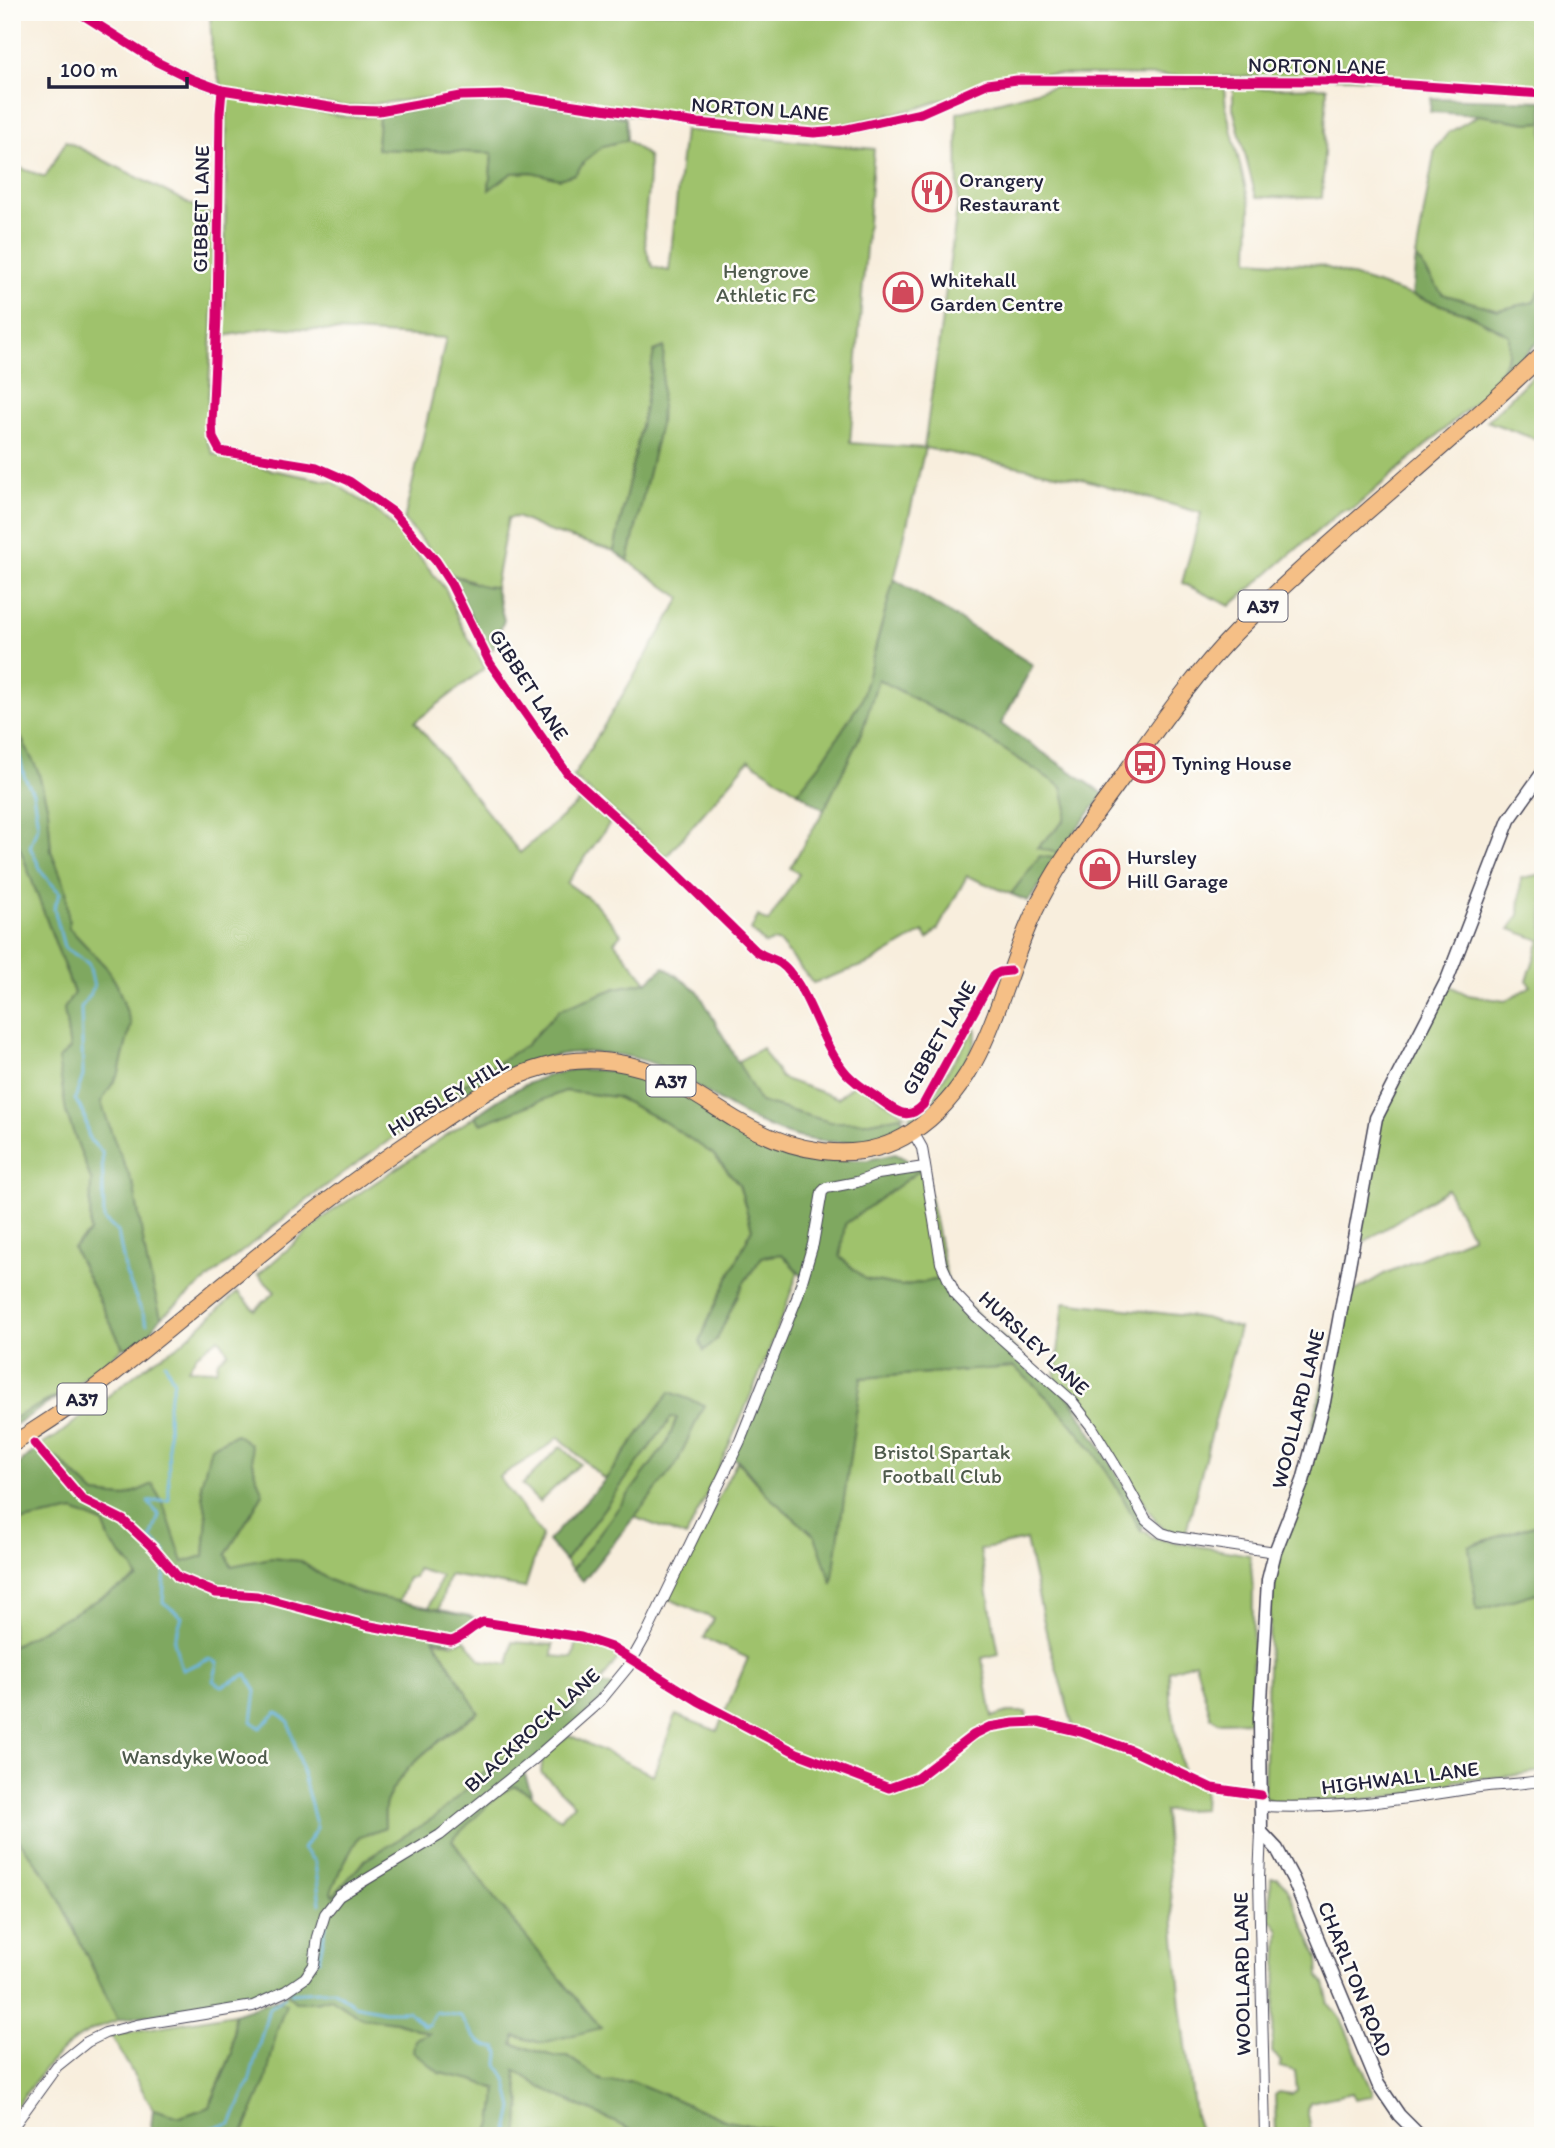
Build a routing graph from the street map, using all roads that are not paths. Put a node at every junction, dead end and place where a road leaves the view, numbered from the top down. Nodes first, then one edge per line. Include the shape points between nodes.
1 (78, 12) edge
2 (222, 90) junction
3 (1543, 94) edge
4 (1543, 354) edge
5 (1543, 772) edge
6 (1010, 971) junction
7 (913, 1132) junction
8 (924, 1167) junction
9 (12, 1444) edge
10 (1275, 1552) junction
11 (1543, 1780) edge
12 (1261, 1806) junction
13 (1261, 1832) junction
14 (12, 2128) edge
15 (1265, 2136) edge
16 (1420, 2136) edge

1 - 2 street, NORTON LANE via 157,62
2 - 3 street, NORTON LANE via 359,111 461,96 506,96 698,123 814,133 921,113 987,84 1017,80 1352,81
2 - 6 street, GIBBET LANE via 212,424 220,451 317,467 349,481 393,512 451,584 490,663 567,773 756,951 775,958 789,971 845,1072 894,1110 911,1114 923,1105 994,975
4 - 6 highway, A37 via 1231,638 1154,732 1062,863 1036,906
5 - 10 street, WOOLLARD LANE via 1509,820 1447,980 1376,1118 1324,1402 1303,1481
6 - 7 highway, HURSLEY HILL / A37 via 986,1038 968,1072 942,1107
7 - 8 street, HURSLEY LANE via 922,1148
7 - 9 highway, HURSLEY HILL / A37 via 867,1150 813,1150 753,1129 675,1082 641,1069 585,1060 537,1068 459,1110 359,1178 66,1410
8 - 10 street, HURSLEY LANE via 942,1263 955,1294 1071,1400 1146,1520 1175,1537
8 - 14 street, BLACKROCK LANE via 878,1174 822,1192 797,1298 740,1441 646,1636 600,1701 440,1835 339,1896 325,1914 314,1965 286,1992 253,2006 105,2033 57,2066
10 - 12 street, WOOLLARD LANE via 1265,1621
11 - 12 street, HIGHWALL LANE via 1352,1805
12 - 13 street, WOOLLARD LANE
13 - 15 street, WOOLLARD LANE
13 - 16 street, CHARLTON ROAD via 1277,1849 1293,1879 1378,2084

